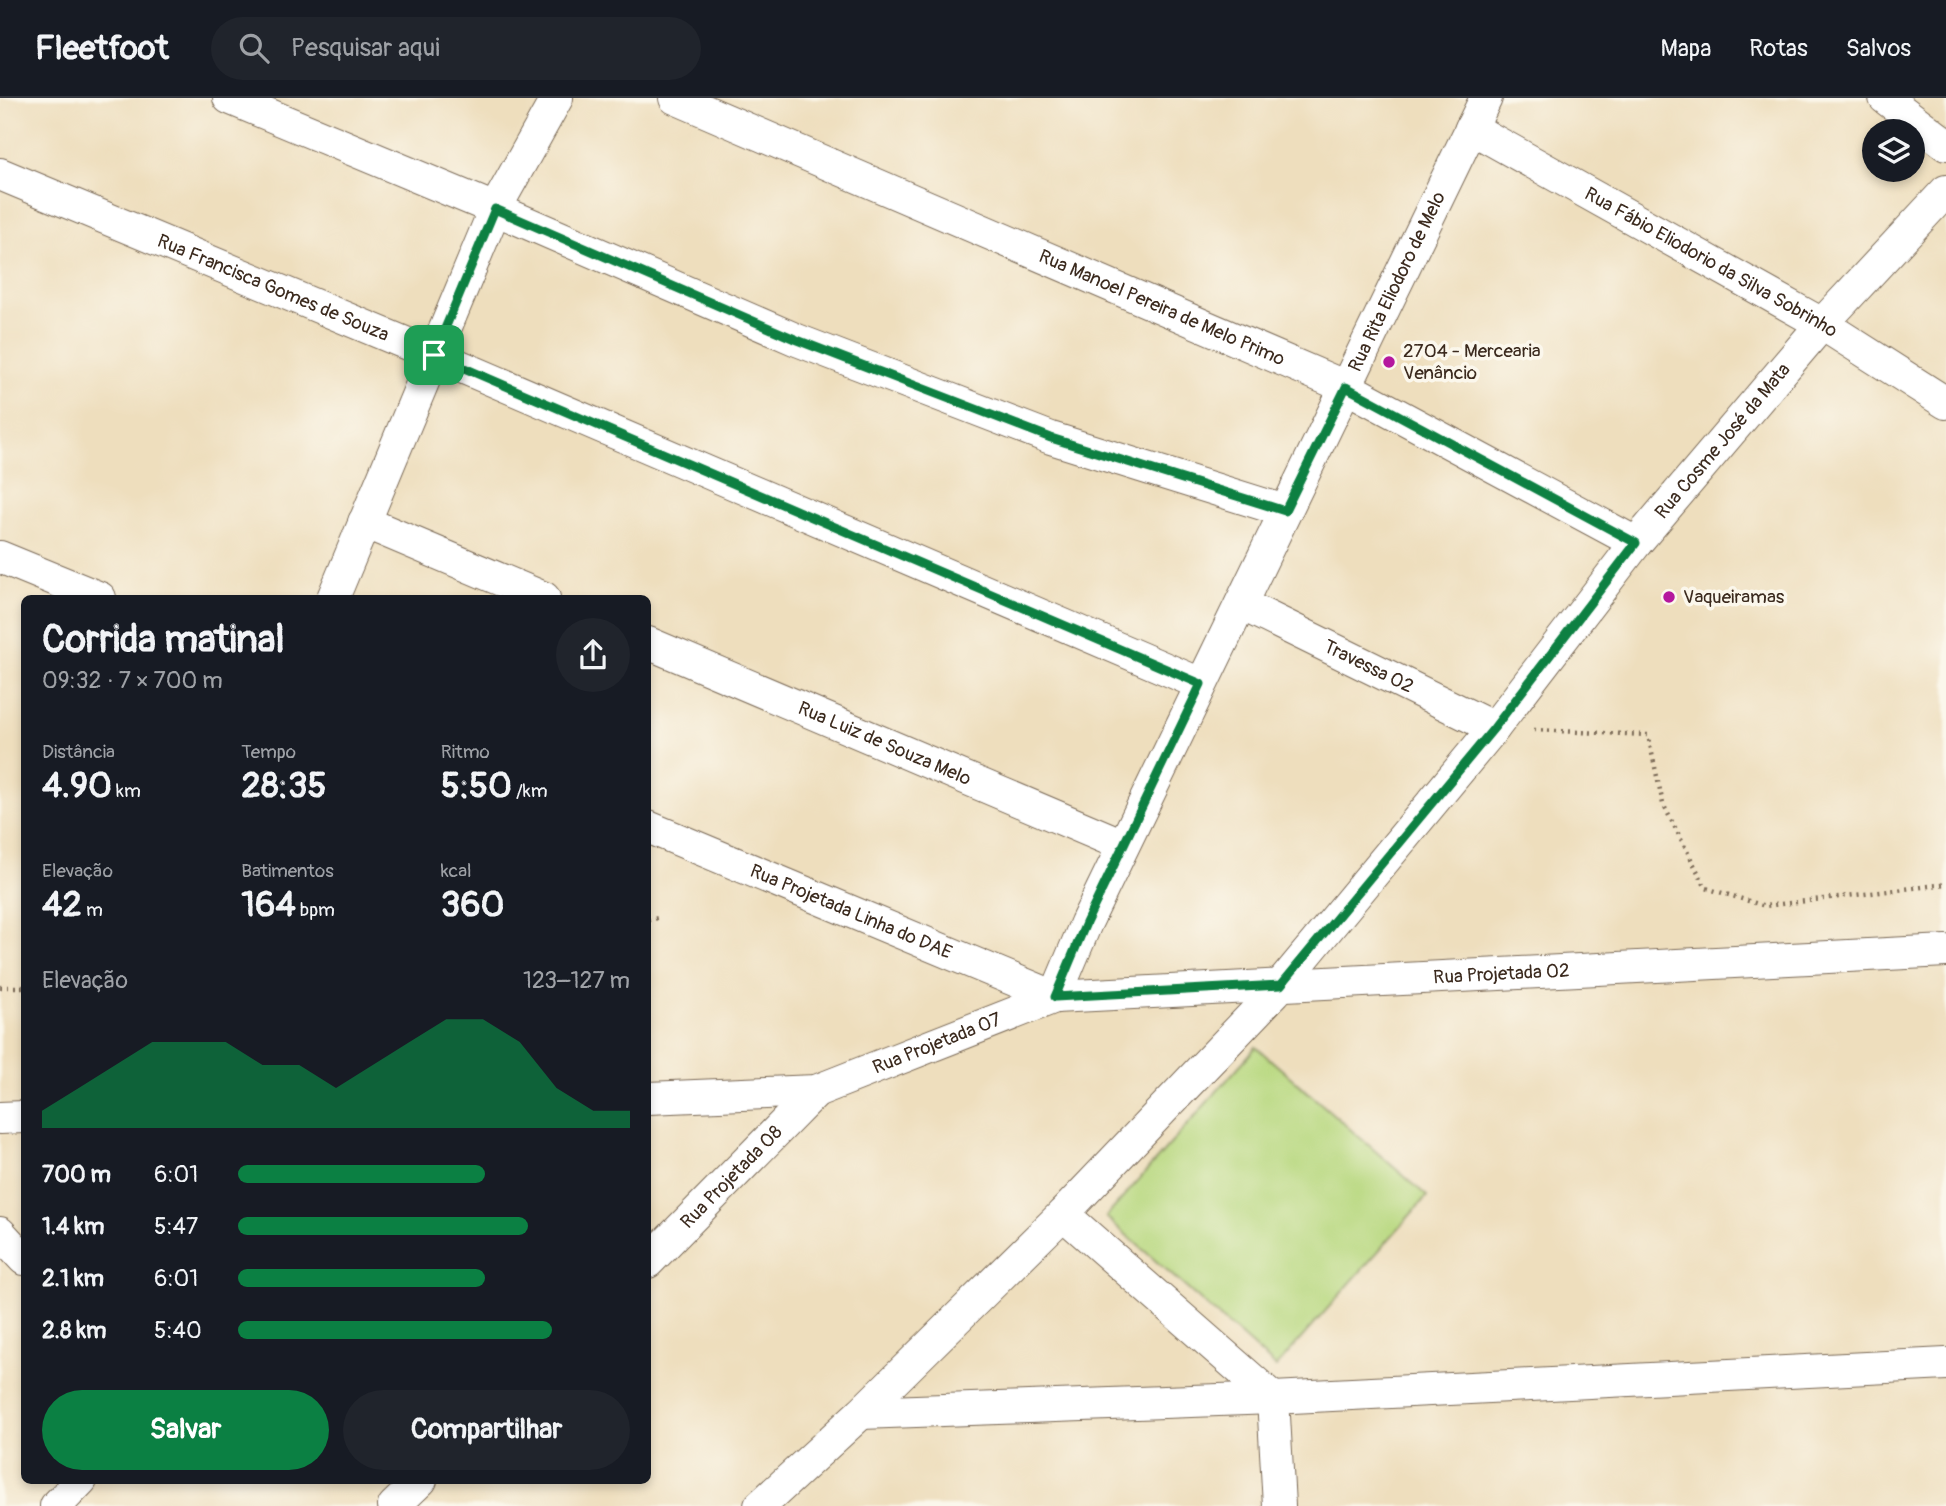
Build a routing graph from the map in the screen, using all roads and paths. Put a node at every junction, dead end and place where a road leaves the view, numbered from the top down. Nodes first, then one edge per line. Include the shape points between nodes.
1 (229, 98) edge
2 (557, 98) edge
3 (675, 98) edge
4 (1486, 98) edge
5 (1885, 98) edge
6 (1471, 128) junction
7 (1946, 144) edge
8 (0, 174) edge
9 (1946, 191) edge
10 (495, 209) junction
11 (1822, 324) junction
12 (434, 355) junction
13 (1346, 387) junction
14 (1946, 403) edge
15 (1285, 511) junction
16 (364, 522) junction
17 (1636, 543) junction
18 (0, 557) edge
19 (93, 595) edge
20 (334, 595) edge
21 (537, 595) edge
22 (1241, 604) junction
23 (651, 644) edge
24 (1201, 684) junction
25 (1494, 728) junction
26 (651, 828) edge
27 (1124, 845) junction
28 (1946, 884) edge
29 (658, 918) dead end
30 (651, 919) edge
31 (1946, 951) edge
32 (0, 987) edge
33 (21, 988) edge
34 (1278, 989) junction
35 (1055, 997) junction
36 (816, 1091) junction
37 (651, 1098) edge
38 (21, 1117) edge
39 (0, 1118) edge
40 (1063, 1214) junction
41 (0, 1233) edge
42 (21, 1256) edge
43 (651, 1259) edge
44 (1946, 1364) edge
45 (1273, 1398) junction
46 (861, 1413) junction
47 (76, 1484) edge
48 (417, 1484) edge
49 (55, 1506) edge
50 (394, 1506) edge
51 (760, 1506) edge
52 (1279, 1506) edge

1 - 10 street
2 - 10 street
3 - 13 street, Rua Manoel Pereira de Melo Primo
4 - 6 street, Rua Rita Eliodoro de Melo
5 - 7 street
6 - 11 street, Rua Fábio Eliodorio da Silva Sobrinho
6 - 13 street, Rua Rita Eliodoro de Melo
8 - 12 street, Rua Francisca Gomes de Souza
9 - 11 street, Rua Cosme José da Mata
10 - 12 street
10 - 15 street via 797,340 1051,438
11 - 14 street, Rua Fábio Eliodorio da Silva Sobrinho
11 - 17 street, Rua Cosme José da Mata
12 - 16 street
12 - 24 street, Rua Francisca Gomes de Souza
13 - 15 street, Rua Rita Eliodoro de Melo
13 - 17 street, Rua Manoel Pereira de Melo Primo
15 - 22 street, Rua Rita Eliodoro de Melo
16 - 20 street
16 - 21 street
17 - 25 street, Rua Cosme José da Mata
18 - 19 street
22 - 24 street, Rua Rita Eliodoro de Melo
22 - 25 street, Travessa 02
23 - 27 street, Rua Luiz de Souza Melo
24 - 27 street, Rua Rita Eliodoro de Melo
25 - 28 path via 1648,735 1663,804 1706,888 1765,906
25 - 34 street, Rua Cosme José da Mata
26 - 35 street, Rua Projetada Linha do DAE
27 - 35 street, Rua Rita Eliodoro de Melo
29 - 30 path
31 - 34 street, Rua Projetada 02
32 - 33 path
34 - 35 street, Rua Projetada 02
34 - 40 street, Rua Cosme José da Mata
35 - 36 street, Rua Projetada 07
36 - 37 street
36 - 43 street, Rua Projetada 08
38 - 39 street
40 - 45 street
40 - 46 street, Rua Cosme José da Mata
41 - 42 street
44 - 45 street
45 - 46 street
45 - 52 street
46 - 51 street, Rua Cosme José da Mata
47 - 49 street
48 - 50 street

